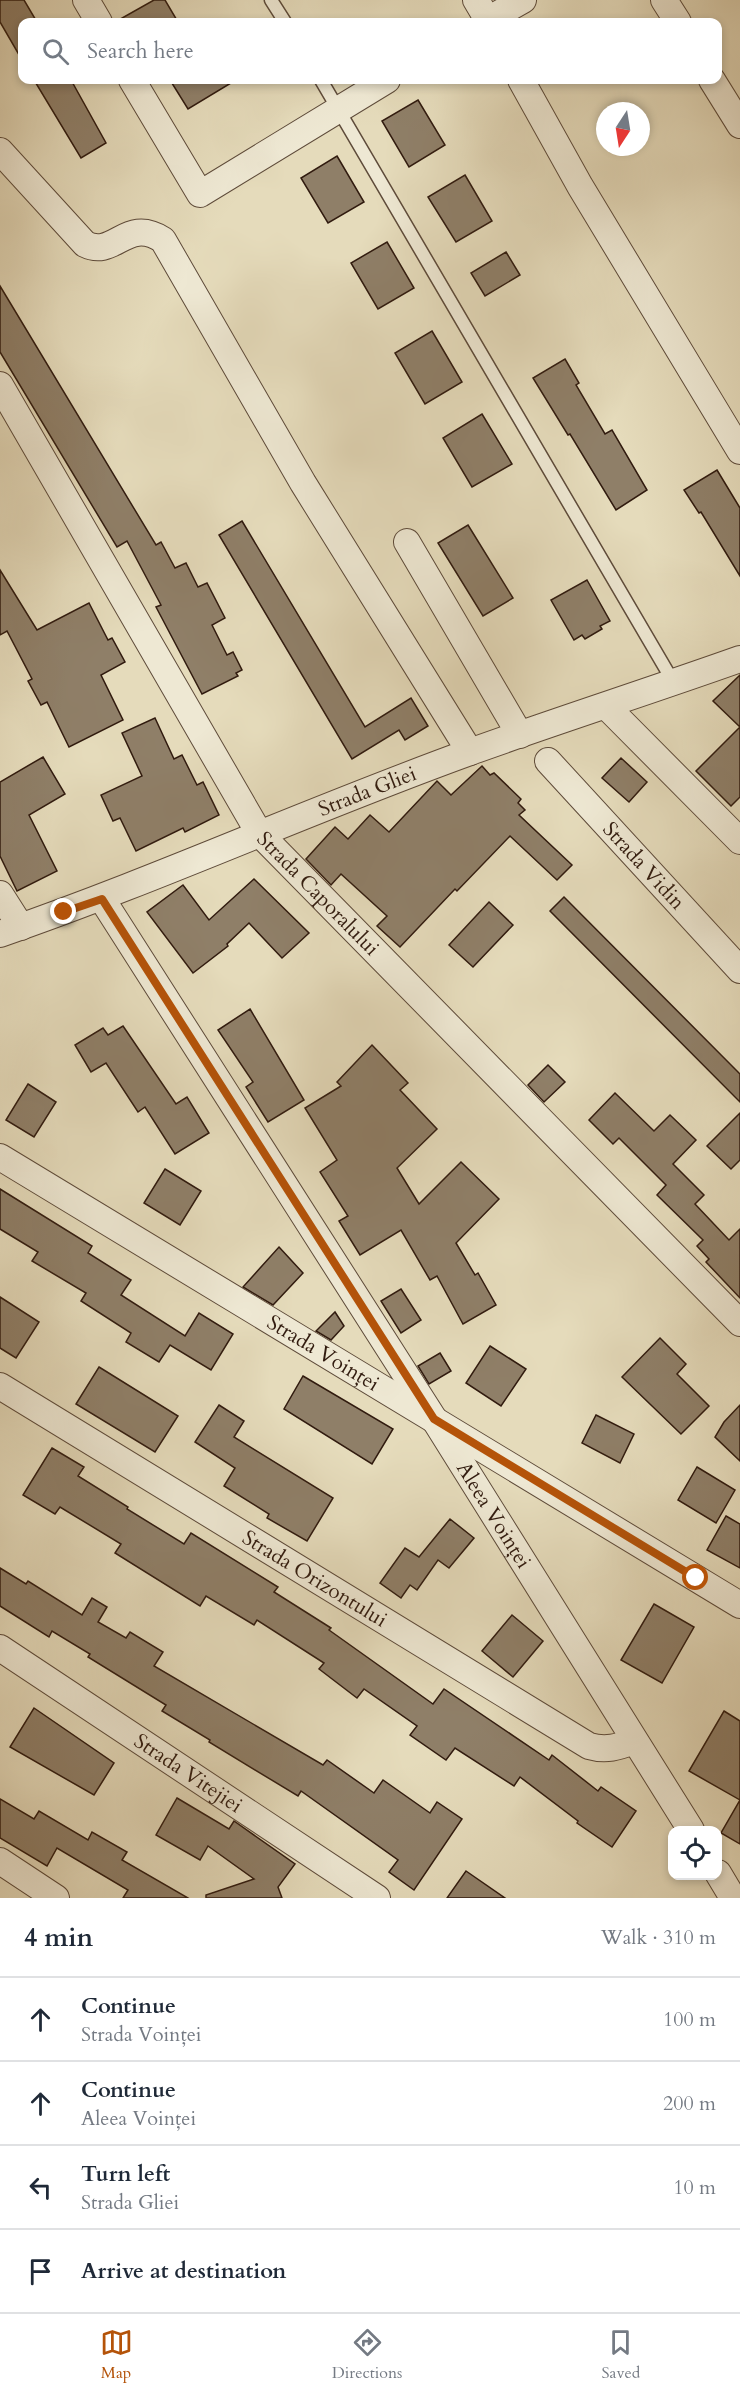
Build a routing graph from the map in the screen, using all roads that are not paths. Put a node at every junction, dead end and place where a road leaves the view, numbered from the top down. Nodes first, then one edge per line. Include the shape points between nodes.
1 (86, 0) edge
2 (271, 0) edge
3 (523, 0) edge
4 (664, 0) edge
5 (484, 16) edge
6 (97, 18) edge
7 (282, 18) edge
8 (675, 18) edge
9 (134, 84) edge
10 (324, 84) edge
11 (380, 84) edge
12 (522, 84) edge
13 (714, 84) edge
14 (339, 108) junction
15 (740, 125) edge
16 (0, 151) edge
17 (0, 385) edge
18 (740, 450) edge
19 (407, 542) dead end
20 (740, 659) edge
21 (674, 683) junction
22 (606, 706) junction
23 (520, 735) junction
24 (470, 752) junction
25 (548, 761) dead end
26 (259, 833) junction
27 (740, 841) edge
28 (0, 894) edge
29 (102, 899) junction
30 (10, 930) edge
31 (740, 970) edge
32 (0, 1157) edge
33 (740, 1323) edge
34 (0, 1386) edge
35 (434, 1419) junction
36 (740, 1605) edge
37 (0, 1648) edge
38 (634, 1742) junction
39 (688, 1826) edge
40 (0, 1861) edge
41 (721, 1880) edge
42 (56, 1898) edge
43 (377, 1898) edge
44 (733, 1898) edge

1 - 6 street
2 - 7 lane
3 - 5 street
4 - 8 street
9 - 14 street via 200,194
10 - 14 lane
11 - 14 street
12 - 18 street
13 - 15 street
14 - 21 lane
16 - 24 street via 85,244 94,249 139,231 163,240 303,483
17 - 26 street, Strada Caporalului
19 - 23 street
20 - 21 street, Strada Gliei
21 - 22 street, Strada Gliei
22 - 23 street, Strada Gliei
22 - 27 street
23 - 24 street, Strada Gliei
24 - 26 street, Strada Gliei
25 - 31 street, Strada Vidin
26 - 29 street, Strada Gliei
26 - 33 street, Strada Caporalului
28 - 30 street
29 - 30 street, Strada Gliei
29 - 35 street, Aleea Voinței
32 - 35 street, Strada Voinței
34 - 38 street, Strada Orizontului via 589,1746 614,1748
35 - 36 street, Strada Voinței
35 - 38 street, Aleea Voinței
37 - 43 street, Strada Vitejiei
38 - 39 street, Aleea Voinței
40 - 42 street
41 - 44 street

